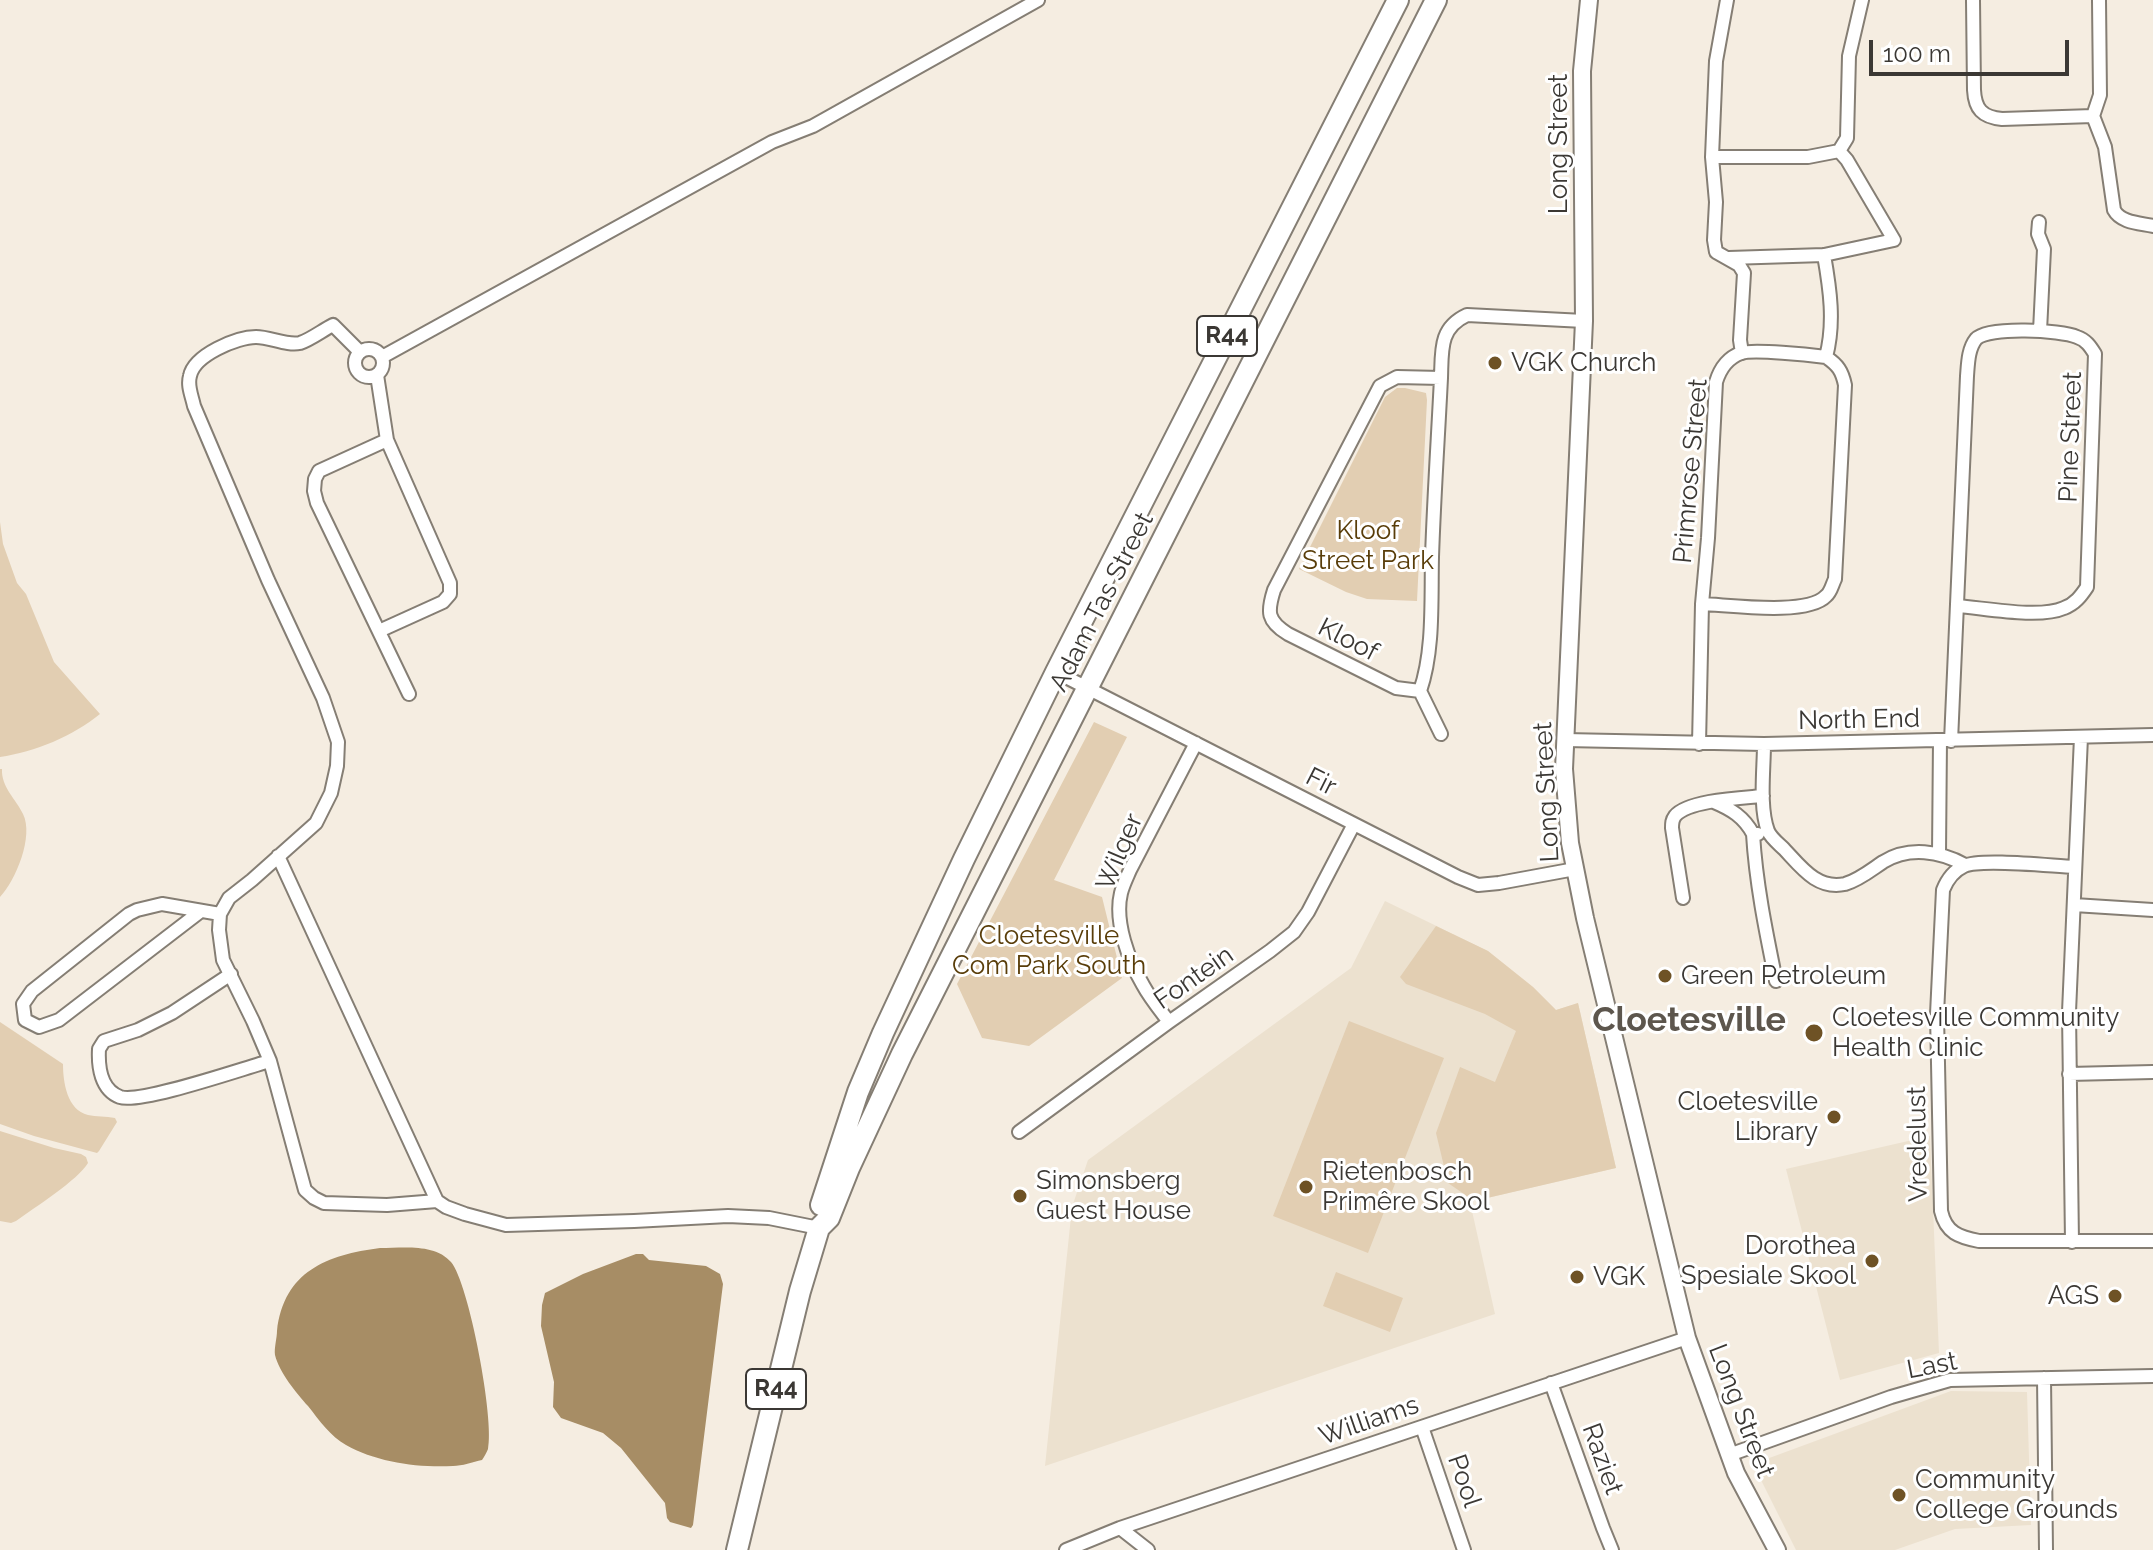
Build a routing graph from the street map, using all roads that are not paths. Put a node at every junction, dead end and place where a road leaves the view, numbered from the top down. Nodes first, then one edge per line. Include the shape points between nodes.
1 (1038, 0) edge
2 (1398, 0) edge
3 (1436, 0) edge
4 (1589, 0) edge
5 (1727, 0) edge
6 (1862, 0) edge
7 (1973, 0) edge
8 (2099, 0) edge
9 (2093, 116) junction
10 (1839, 151) junction
11 (1712, 157) junction
12 (2039, 222) dead end
13 (2153, 226) edge
14 (1824, 255) junction
15 (1729, 258) junction
16 (1584, 321) junction
17 (2040, 331) junction
18 (360, 352) junction
19 (1742, 353) junction
20 (382, 357) junction
21 (1826, 357) junction
22 (377, 375) junction
23 (1441, 378) junction
24 (387, 440) junction
25 (1702, 604) junction
26 (1957, 606) junction
27 (379, 631) junction
28 (1056, 672) junction
29 (1088, 688) junction
30 (1420, 691) junction
31 (409, 694) dead end
32 (1441, 734) dead end
33 (2153, 735) edge
34 (2081, 737) junction
35 (1565, 740) junction
36 (1946, 740) junction
37 (1196, 743) junction
38 (1699, 744) junction
39 (1764, 744) junction
40 (1763, 796) junction
41 (1712, 801) junction
42 (1354, 824) junction
43 (1769, 833) junction
44 (1753, 834) junction
45 (1939, 853) junction
46 (278, 856) junction
47 (1965, 865) junction
48 (2074, 867) junction
49 (1575, 869) junction
50 (1683, 898) dead end
51 (2074, 905) junction
52 (2153, 910) edge
53 (201, 911) junction
54 (220, 914) junction
55 (231, 974) junction
56 (1776, 981) dead end
57 (1169, 1022) junction
58 (270, 1061) junction
59 (2153, 1072) edge
60 (2069, 1074) junction
61 (1019, 1132) dead end
62 (437, 1201) junction
63 (819, 1228) junction
64 (2153, 1241) edge
65 (2072, 1242) junction
66 (1687, 1338) junction
67 (2153, 1376) edge
68 (2044, 1378) junction
69 (1551, 1383) junction
70 (1422, 1427) junction
71 (1729, 1455) junction
72 (1120, 1528) junction
73 (737, 1550) edge
74 (1066, 1550) edge
75 (1148, 1550) edge
76 (1464, 1550) edge
77 (1612, 1550) edge
78 (1777, 1550) edge
79 (2046, 1550) edge

1 - 20 street
2 - 28 main road, Adam Tas Street / R44
3 - 29 main road, Adam Tas Street / R44
4 - 16 street, Long Street via 1582,71
5 - 11 street via 1716,61
6 - 10 street via 1849,56 1847,138
7 - 9 street via 1975,102 1981,113 2002,119
8 - 9 street via 2100,95
9 - 13 street via 2105,147 2117,216
10 - 11 street via 1808,157
10 - 14 street via 1894,240
11 - 15 street, Primrose Street via 1716,252
12 - 17 street via 2044,249
14 - 15 street
14 - 21 street via 1831,291
15 - 19 street, Primrose Street via 1744,273
16 - 23 street via 1467,315 1448,329
16 - 35 street, Long Street
17 - 26 street, Pine Street via 1985,333 1969,353
17 - 26 street, Pine Street via 2081,338 2095,354 2087,587 2075,602 2051,612
18 - 20 street via 374,350
18 - 22 street via 357,371 365,377
18 - 46 street via 333,325 298,343 255,337 231,343 199,360 189,376 194,406 338,742 331,793 316,823
19 - 21 street, Primrose Street
19 - 25 street, Primrose Street via 1727,361 1716,382
20 - 22 street
21 - 25 street via 1837,364 1845,385 1835,579 1829,594 1797,608
22 - 24 street
23 - 30 street via 1426,672
23 - 30 street, Kloof via 1397,377 1380,386 1269,604 1273,623 1288,634 1396,688
24 - 27 street via 450,583 450,594
24 - 27 street via 319,471 314,491
25 - 38 street, Primrose Street
26 - 36 street, Pine Street
27 - 31 street
28 - 29 street, Fir
28 - 63 main road, Adam Tas Street / R44 via 883,1033 858,1092 817,1217
29 - 37 street, Fir
29 - 63 main road, Adam Tas Street / R44 via 884,1090 829,1218
30 - 32 street
33 - 34 street, North End
34 - 36 street, North End
34 - 48 street
35 - 38 street, North End
35 - 49 street, Long Street
36 - 39 street, North End
36 - 45 street, Pine Street
37 - 42 street, Fir
37 - 57 street, Wilger via 1130,870 1119,905 1142,984
38 - 39 street, North End
39 - 40 street
40 - 41 street
40 - 43 street
41 - 44 street via 1747,822
41 - 50 street via 1673,818
42 - 49 street, Fir via 1478,885
42 - 57 street, Fontein via 1294,932
43 - 44 street
43 - 45 street via 1812,878 1827,884 1850,883 1898,855
44 - 56 street
45 - 47 street
46 - 54 street via 229,898
46 - 62 street
47 - 48 street
47 - 65 street, Vredelust via 1947,880 1941,901 1937,1014 1943,1223 1952,1234 1979,1241
48 - 51 street
49 - 66 street, Long Street
51 - 52 street
51 - 60 street
53 - 53 street via 162,904 129,914 32,991 23,1004 25,1020 39,1027 59,1020
53 - 54 street
54 - 55 street via 223,960
55 - 58 street
55 - 58 street via 156,1022 104,1041 99,1049 103,1080 116,1095 135,1098
57 - 61 street, Fontein
58 - 62 street via 301,1178 314,1198 324,1203 387,1205
59 - 60 street
60 - 65 street
62 - 63 street via 506,1225 728,1216
63 - 73 main road, Adam Tas Street / R44
64 - 65 street
66 - 69 street, Williams
66 - 71 street, Long Street
67 - 68 street, Last
68 - 71 street, Last via 1950,1380
68 - 79 street
69 - 70 street, Williams
69 - 77 street, Raziet
70 - 72 street, Williams
70 - 76 street, Pool
71 - 78 street, Long Street
72 - 74 street, Williams
72 - 75 street

